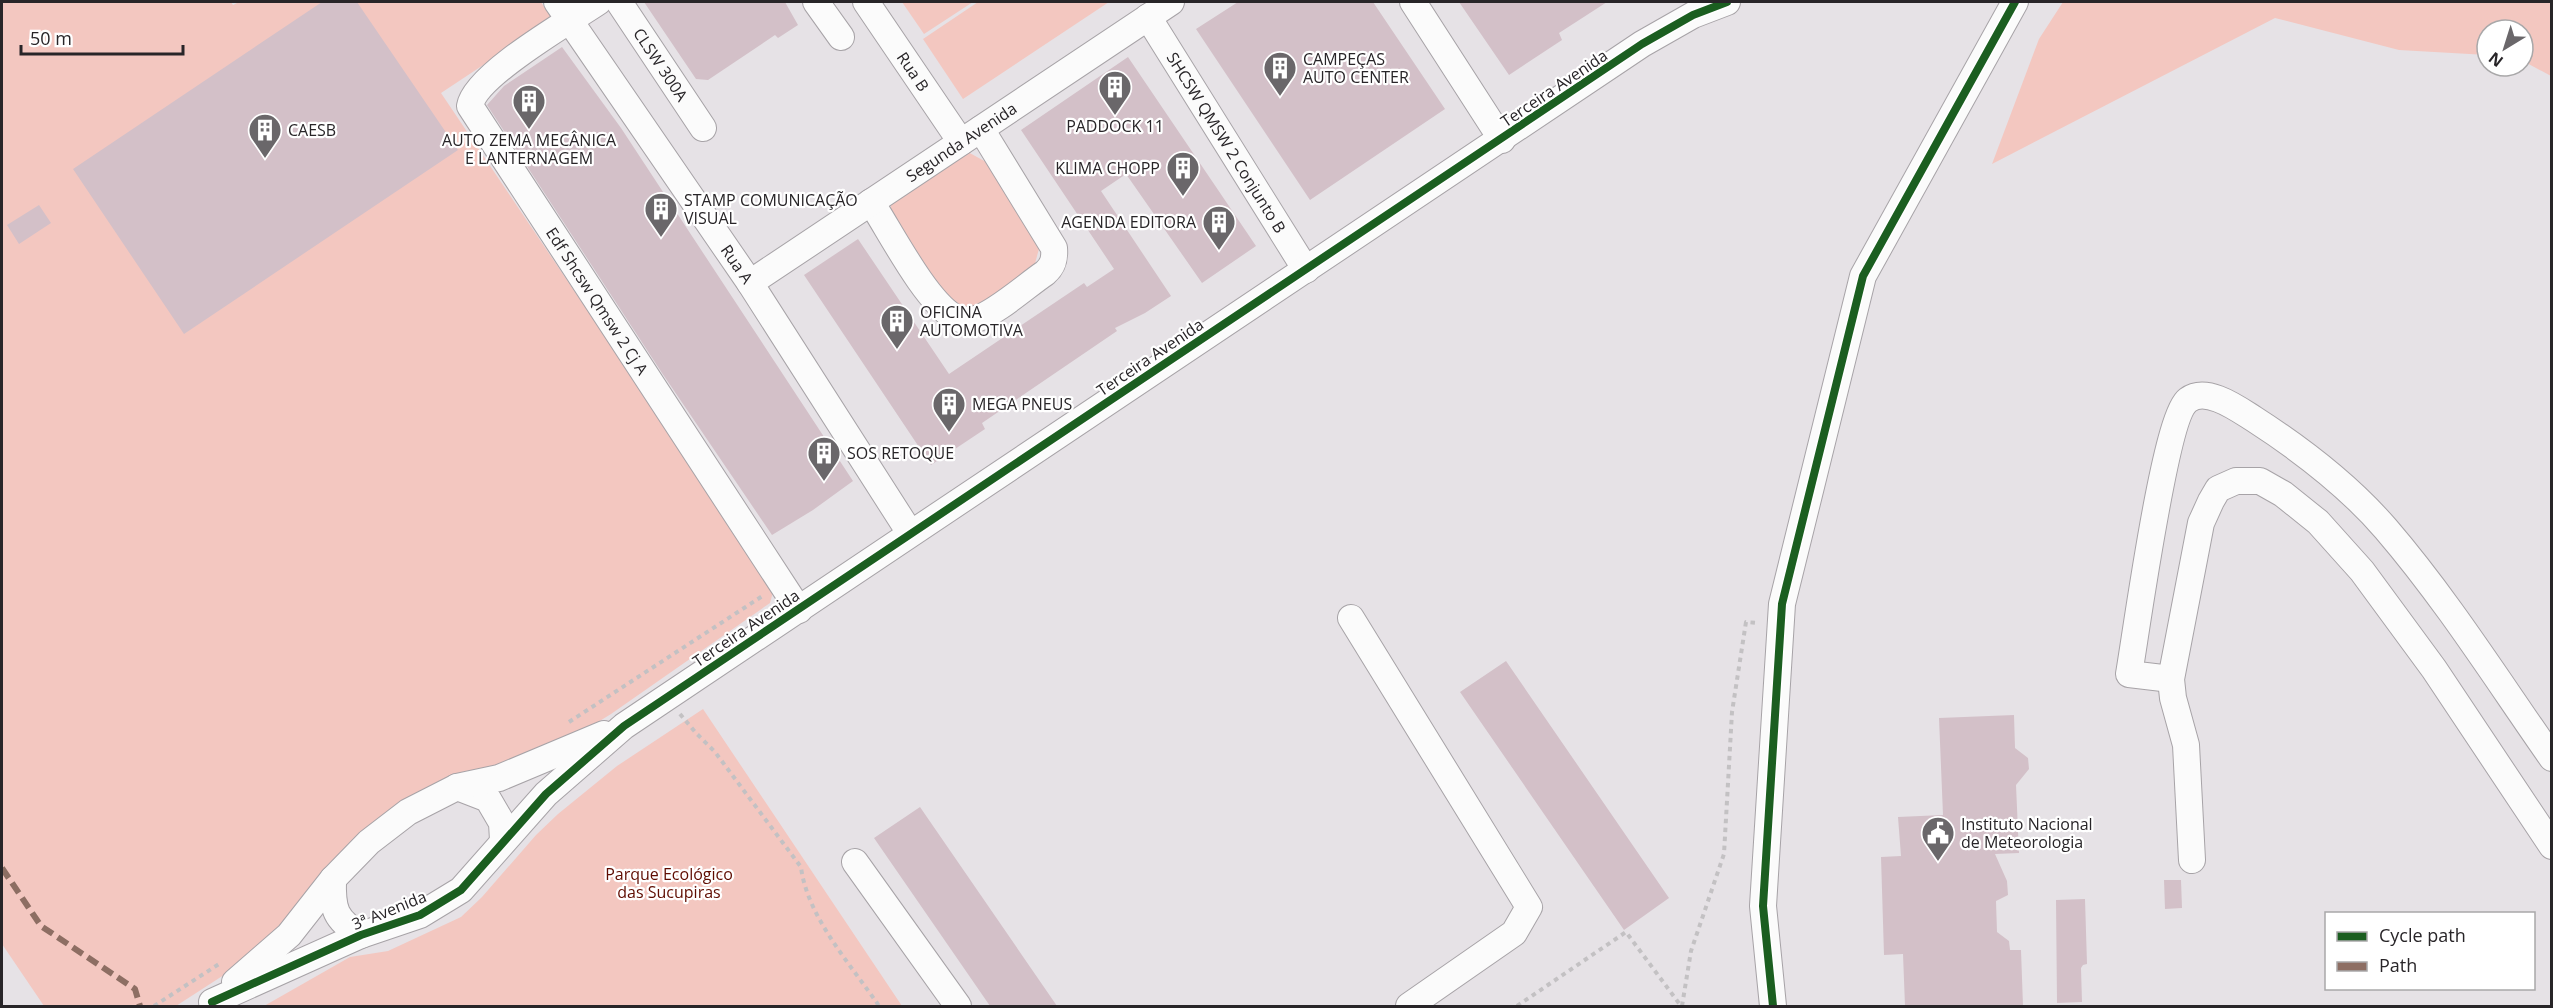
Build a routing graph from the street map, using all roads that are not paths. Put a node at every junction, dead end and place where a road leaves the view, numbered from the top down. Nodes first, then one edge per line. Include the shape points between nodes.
1 (598, 2) edge
2 (619, 2) edge
3 (816, 2) edge
4 (866, 2) edge
5 (1171, 2) edge
6 (1413, 2) edge
7 (1727, 2) edge
8 (2015, 2) edge
9 (1698, 8) edge
10 (564, 11) edge
11 (1148, 17) junction
12 (841, 37) dead end
13 (703, 128) dead end
14 (971, 135) junction
15 (1502, 140) junction
16 (871, 202) junction
17 (1306, 270) junction
18 (750, 283) junction
19 (910, 533) junction
20 (799, 610) junction
21 (1350, 618) dead end
22 (2171, 679) junction
23 (624, 726) junction
24 (2552, 758) edge
25 (457, 787) junction
26 (503, 840) junction
27 (2552, 846) edge
28 (2192, 860) dead end
29 (855, 862) dead end
30 (333, 879) junction
31 (361, 935) junction
32 (209, 1004) edge
33 (958, 1006) edge
34 (1409, 1006) edge
35 (1773, 1006) edge

1 - 10 street
2 - 13 street, CLSW 300A
3 - 12 street
4 - 14 street, Rua B
5 - 11 street, Segunda Avenida
6 - 15 street
7 - 9 street, Terceira Avenida
8 - 35 street via 1863,276 1782,604 1763,906
9 - 15 street, Terceira Avenida
10 - 18 street, Rua A
10 - 20 street, Edf Shcsw Qmsw 2 Cj A via 482,86 470,106
11 - 14 street, Segunda Avenida
11 - 17 street, SHCSW QMSW 2 Conjunto B
14 - 16 street, Segunda Avenida
14 - 16 street, Rua B via 1054,248 1055,255 1045,273 987,314 963,320 945,309 925,286
15 - 17 street, Terceira Avenida
16 - 18 street, Segunda Avenida
17 - 19 street, Terceira Avenida
18 - 19 street, Rua A
19 - 20 street, Terceira Avenida
20 - 23 street, Terceira Avenida
21 - 34 street via 1529,907 1514,933
22 - 24 street via 2129,674 2170,440 2186,402 2195,396 2206,396 2241,411 2295,445 2385,528 2428,580
22 - 27 street via 2201,523 2218,489 2236,481 2260,481 2318,522 2362,572 2434,669
22 - 28 street via 2186,745
23 - 25 street, 3ª Avenida via 499,777
23 - 26 street, 3ª Avenida via 546,794
25 - 26 street via 488,798 502,823
25 - 30 street, 3ª Avenida via 408,812 369,842
26 - 31 street, 3ª Avenida via 461,890 420,915
29 - 33 street
30 - 31 street via 332,901 343,925
30 - 32 street, 3ª Avenida via 289,935
31 - 32 street, 3ª Avenida

